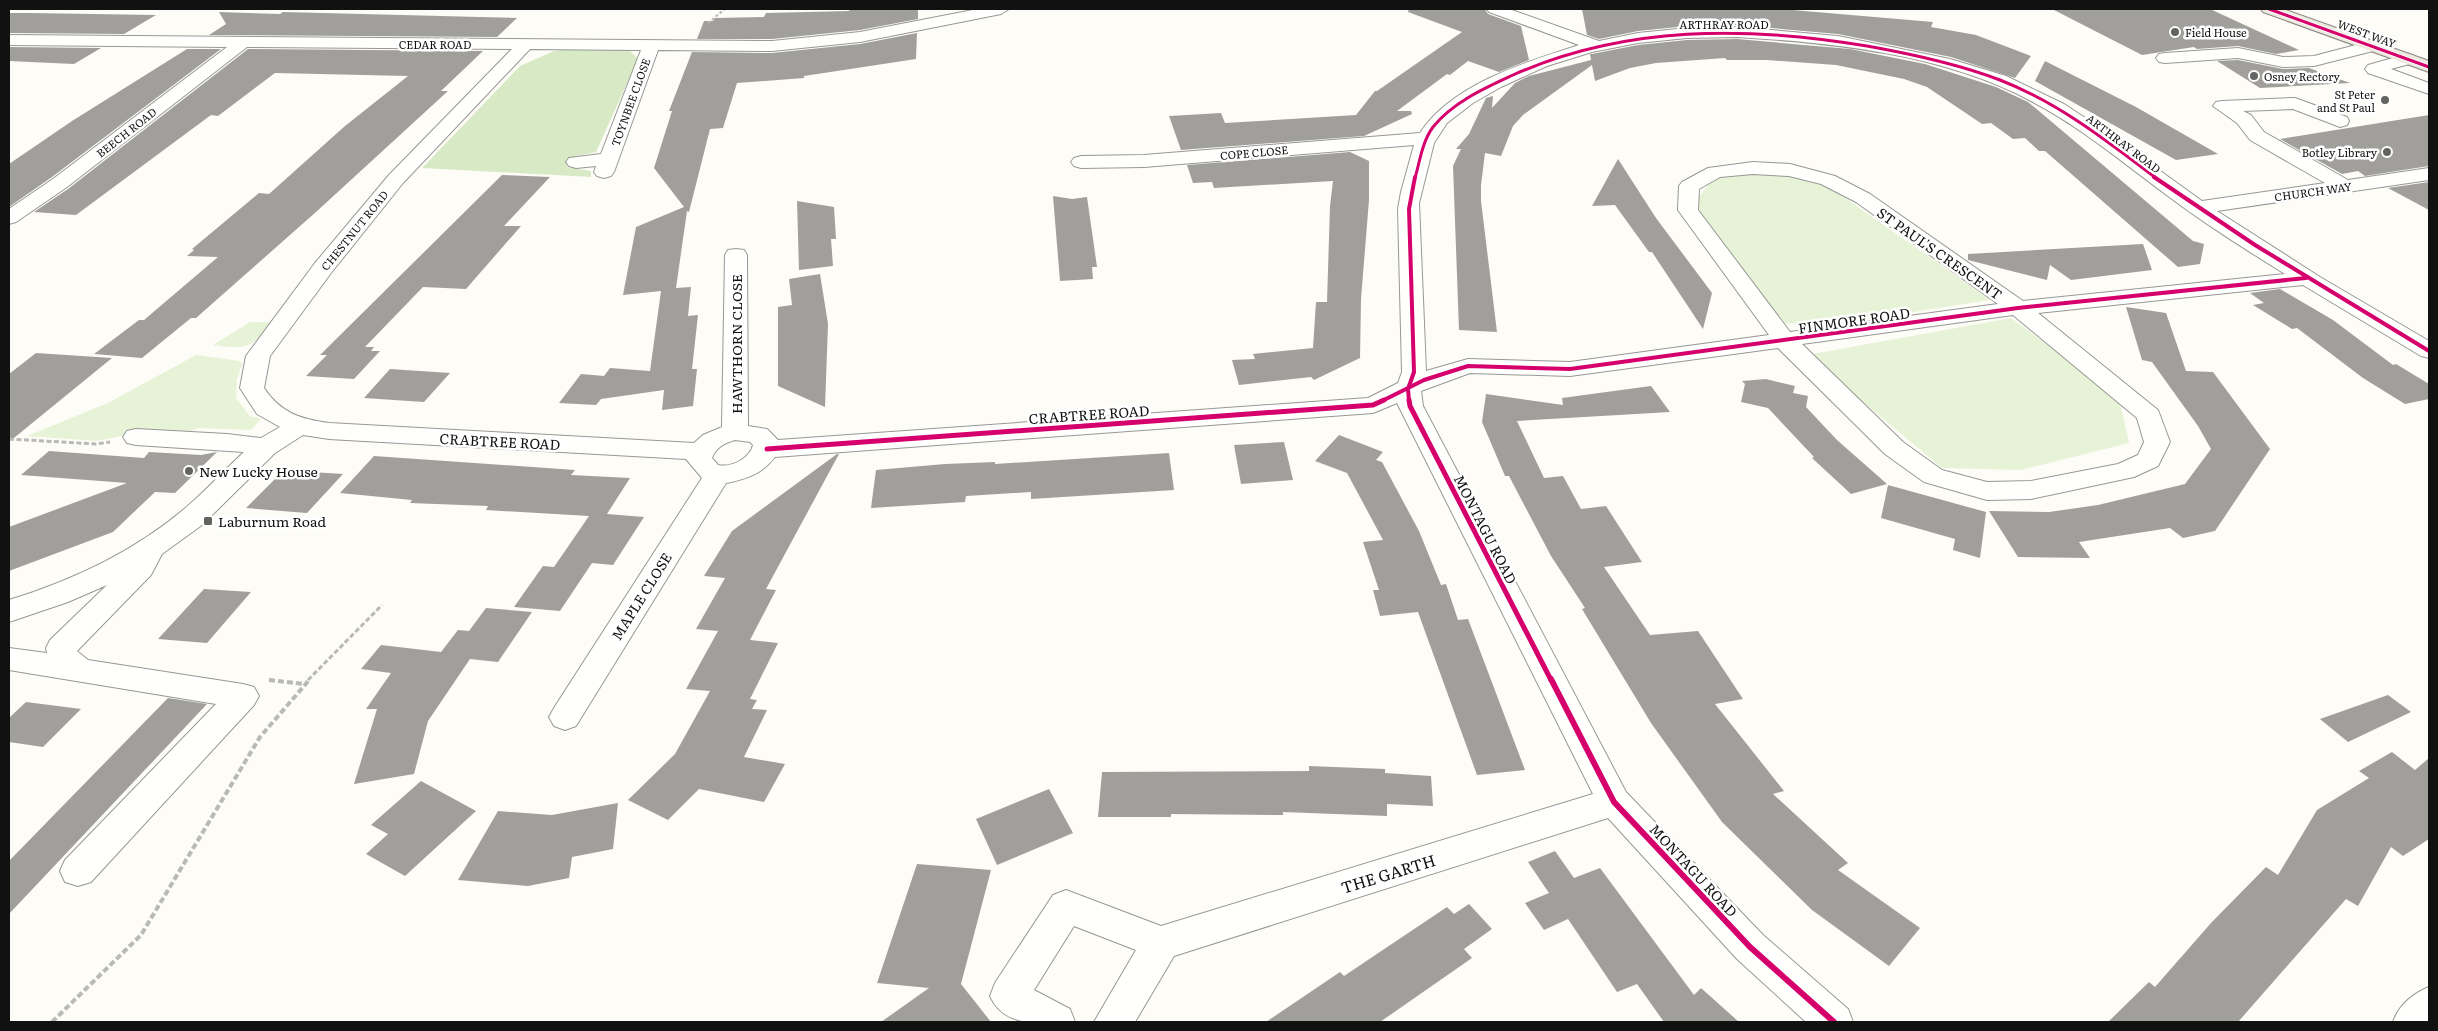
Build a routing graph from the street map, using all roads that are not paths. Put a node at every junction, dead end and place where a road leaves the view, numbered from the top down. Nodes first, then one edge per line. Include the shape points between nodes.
1 (1001, 9) edge
2 (1495, 9) edge
3 (2269, 9) edge
4 (9, 40) edge
5 (241, 44) junction
6 (526, 44) junction
7 (651, 45) junction
8 (1595, 45) junction
9 (2371, 46) junction
10 (2165, 58) dead end
11 (2407, 59) junction
12 (2429, 66) edge
13 (2429, 89) edge
14 (2340, 121) dead end
15 (1426, 138) junction
16 (576, 162) dead end
17 (1081, 162) dead end
18 (2429, 174) edge
19 (2346, 187) junction
20 (2198, 208) junction
21 (9, 218) edge
22 (736, 255) dead end
23 (2306, 278) junction
24 (2018, 308) junction
25 (1785, 341) junction
26 (2429, 351) edge
27 (1408, 389) junction
28 (299, 427) junction
29 (735, 432) junction
30 (136, 437) road end
31 (266, 447) junction
32 (767, 449) junction
33 (709, 463) junction
34 (150, 548) junction
35 (9, 611) edge
36 (9, 659) edge
37 (77, 668) junction
38 (565, 717) dead end
39 (1614, 802) junction
40 (78, 871) dead end
41 (1162, 943) junction
42 (2429, 1005) edge
43 (1056, 1022) edge
44 (1114, 1022) edge
45 (1834, 1022) edge
46 (2412, 1022) edge

1 - 7 street, CEDAR ROAD via 860,37 772,46
2 - 8 street
3 - 9 main road, WEST WAY
4 - 5 street, CEDAR ROAD
5 - 6 street, CEDAR ROAD
5 - 21 street, BEECH ROAD via 60,183
6 - 7 street, CEDAR ROAD
6 - 28 street, CHESTNUT ROAD via 396,179 323,268 258,356 252,388 266,409
7 - 16 street, TOYNBEE CLOSE via 606,166
8 - 15 street, MONTAGU ROAD via 1527,66 1472,96 1444,116
8 - 20 street, ARTHRAY ROAD via 1642,36 1762,33 1838,40 1980,72 2034,95 2074,117 2143,171
9 - 10 street via 2314,61 2283,62 2238,53
9 - 11 main road, WEST WAY
11 - 12 main road, WEST WAY
11 - 13 street via 2374,69
14 - 19 street via 2295,103 2222,106 2244,119 2257,136
15 - 17 street, COPE CLOSE via 1144,161
15 - 27 street, MONTAGU ROAD via 1409,198 1414,372
18 - 19 street, CHURCH WAY
19 - 20 street, CHURCH WAY
20 - 23 street, ARTHRAY ROAD
22 - 29 street, HAWTHORN CLOSE
23 - 24 street, FINMORE ROAD
23 - 26 street, ARTHRAY ROAD
24 - 25 street, FINMORE ROAD
24 - 25 street, ST PAUL'S CRESCENT via 1862,198 1828,180 1790,170 1753,168 1715,172 1689,186 1688,210
24 - 25 street, ST PAUL'S CRESCENT via 2149,415 2157,442 2149,460 2125,471 2031,490 1987,491 1933,476 1894,448
25 - 27 street, FINMORE ROAD via 1570,369 1468,366 1424,380
27 - 32 street, CRABTREE ROAD via 1373,405
27 - 39 street, MONTAGU ROAD via 1410,406
28 - 31 street
28 - 33 street, CRABTREE ROAD
29 - 32 street via 759,435
29 - 33 street via 714,439
30 - 31 street
31 - 34 street via 192,518
32 - 33 street via 763,459 751,468 734,473
33 - 38 street, MAPLE CLOSE
34 - 35 street via 89,581 41,602
34 - 37 street via 147,560 140,568 61,648 63,658
36 - 37 street
37 - 40 street via 243,696
39 - 41 street, THE GARTH
39 - 45 street, MONTAGU ROAD via 1750,947
41 - 43 street via 1066,906 1009,996
41 - 44 street
42 - 46 street

